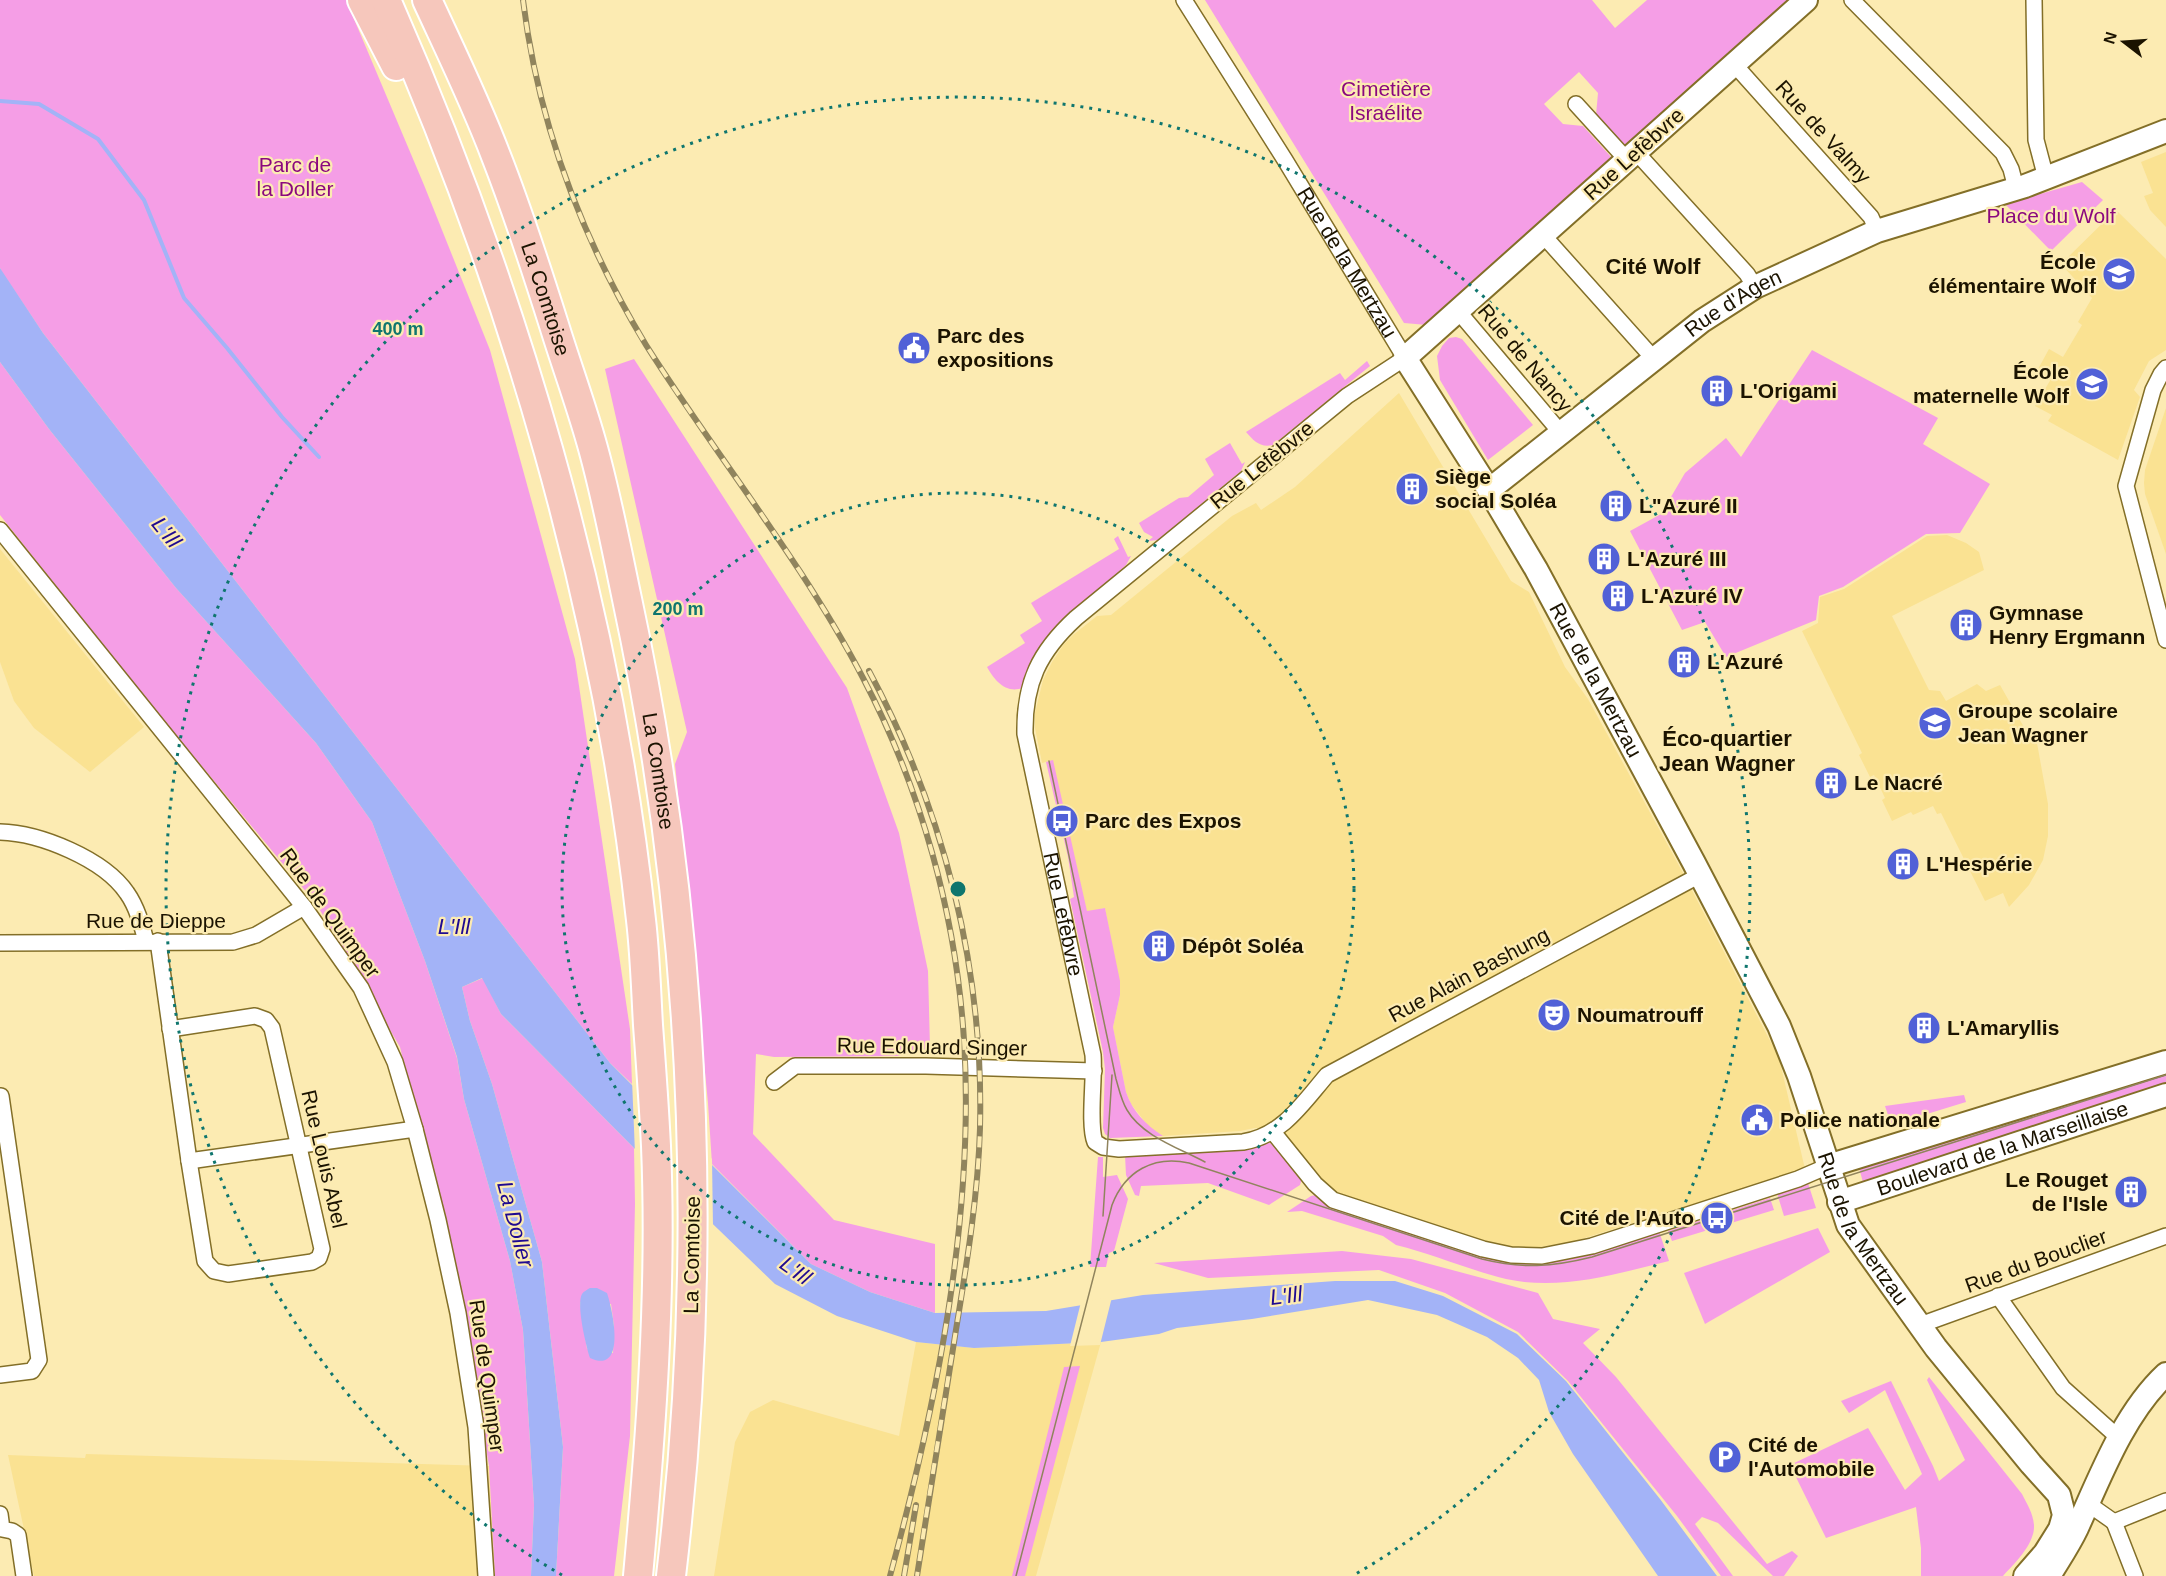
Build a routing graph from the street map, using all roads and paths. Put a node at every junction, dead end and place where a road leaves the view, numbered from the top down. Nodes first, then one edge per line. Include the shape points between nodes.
1 (362, 0) edge
2 (386, 0) edge
3 (427, 0) edge
4 (441, 0) edge
5 (1184, 0) edge
6 (1806, 0) edge
7 (1852, 0) edge
8 (2034, 0) edge
9 (1734, 64) junction
10 (458, 68) junction
11 (1576, 104) dead end
12 (2166, 131) edge
13 (1631, 156) junction
14 (2046, 178) junction
15 (2016, 188) junction
16 (470, 209) junction
17 (1877, 231) junction
18 (1543, 235) junction
19 (1755, 286) junction
20 (1458, 311) junction
21 (1405, 358) junction
22 (1654, 359) junction
23 (2166, 368) edge
24 (1560, 432) junction
25 (1489, 490) junction
26 (0, 530) edge
27 (2166, 640) edge
28 (0, 832) edge
29 (1700, 874) junction
30 (304, 907) junction
31 (152, 941) junction
32 (0, 944) edge
33 (170, 1029) junction
34 (2166, 1062) edge
35 (1094, 1071) junction
36 (774, 1082) dead end
37 (2166, 1095) edge
38 (1, 1096) edge
39 (415, 1129) junction
40 (1273, 1131) junction
41 (300, 1145) junction
42 (189, 1161) junction
43 (1828, 1166) junction
44 (8, 1199) edge
45 (1839, 1202) junction
46 (2166, 1236) edge
47 (1998, 1296) junction
48 (1920, 1325) junction
49 (2166, 1374) edge
50 (0, 1375) edge
51 (2120, 1439) junction
52 (2031, 1464) junction
53 (2166, 1501) edge
54 (2087, 1503) junction
55 (2061, 1513) junction
56 (2114, 1522) junction
57 (1, 1524) edge
58 (24, 1576) edge
59 (486, 1576) edge
60 (638, 1576) edge
61 (671, 1576) edge
62 (2025, 1576) edge
63 (2049, 1576) edge
64 (2135, 1576) edge

1 - 16 highway via 439,162
2 - 16 highway, La Comtoise
3 - 10 highway, La Comtoise
4 - 10 highway
5 - 21 street, Rue de la Mertzau
6 - 9 main road, Rue Lefèbvre
7 - 15 street via 2003,153
8 - 14 street via 2036,140
9 - 13 main road, Rue Lefèbvre
9 - 17 street, Rue de Valmy via 1871,217
10 - 61 highway, La Comtoise via 524,233 592,444 638,648 661,772 691,1086 694,1180 682,1485
11 - 13 street
12 - 14 main road, Rue d'Agen
13 - 18 main road, Rue Lefèbvre
13 - 19 street
14 - 15 main road, Rue d'Agen
15 - 17 main road, Rue d'Agen
16 - 60 highway, La Comtoise via 511,328 575,550 621,773 641,921 656,1147 657,1224 655,1342
17 - 19 main road, Rue d'Agen
18 - 20 main road, Rue Lefèbvre
18 - 22 street
19 - 22 main road, Rue d'Agen
20 - 21 main road, Rue Lefèbvre
20 - 24 street, Rue de Nancy
21 - 25 main road, Rue de la Mertzau
21 - 35 street, Rue Lefèbvre via 1347,396 1076,618 1052,642 1037,667 1026,702 1025,734
22 - 24 main road, Rue d'Agen
23 - 27 street via 2153,390 2126,486
24 - 25 main road, Rue d'Agen
25 - 29 main road, Rue de la Mertzau
26 - 30 street, Rue de Quimper
28 - 31 street via 58,845 105,871 127,893
29 - 40 street, Rue Alain Bashung via 1327,1075 1294,1114
29 - 43 main road, Rue de la Mertzau via 1779,1026
30 - 31 street, Rue de Dieppe via 242,940
30 - 39 street, Rue de Quimper via 361,988 394,1062
31 - 32 street, Rue de Dieppe
31 - 33 street
33 - 41 street, Rue Louis Abel via 255,1016 266,1020 272,1028
33 - 42 street
34 - 43 main road, Boulevard de la Marseillaise
35 - 36 street, Rue Edouard Singer via 795,1066
35 - 40 street, Rue Lefèbvre via 1093,1135 1103,1147 1243,1142
37 - 45 main road, Boulevard de la Marseillaise
38 - 44 street
39 - 41 street
39 - 59 street, Rue de Quimper via 458,1313 476,1427
40 - 43 street via 1332,1200 1511,1255 1542,1256 1592,1246
41 - 42 street
41 - 42 street, Rue Louis Abel via 322,1249 319,1258 312,1262 228,1274 214,1271 205,1261
43 - 45 main road, Rue de la Mertzau
44 - 50 street via 39,1360 32,1371
45 - 48 main road, Rue de la Mertzau via 1848,1225
46 - 47 street, Rue du Bouclier
47 - 48 street, Rue du Bouclier
47 - 51 street via 2063,1388
48 - 52 main road, Rue de la Mertzau
49 - 51 main road via 2138,1405
51 - 54 main road
52 - 54 main road, Rue de la Mertzau
52 - 55 main road, Rue de la Mertzau
53 - 56 street
54 - 55 main road
54 - 56 street, Rue de la Mertzau
54 - 63 main road
55 - 62 main road via 2045,1553
56 - 64 street
57 - 58 street via 18,1535

